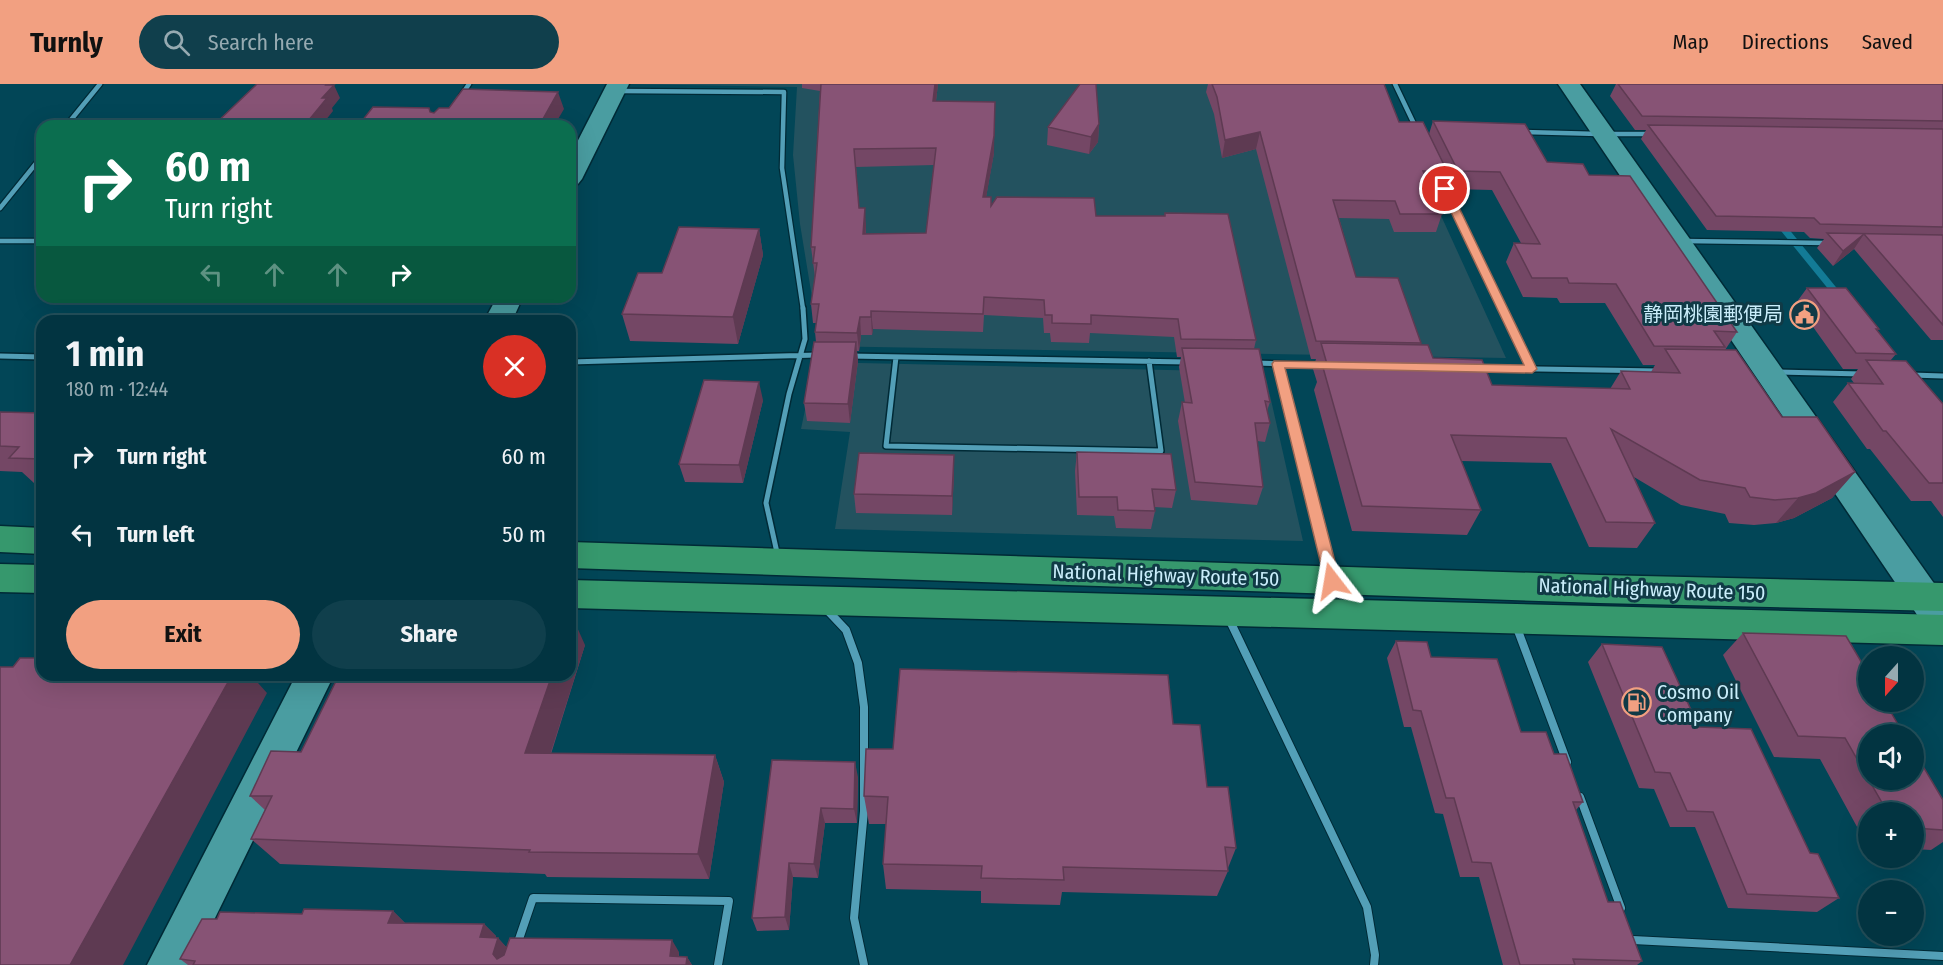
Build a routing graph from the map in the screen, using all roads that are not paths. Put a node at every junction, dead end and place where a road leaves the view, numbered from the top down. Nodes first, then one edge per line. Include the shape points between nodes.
1 (100, 84) edge
2 (469, 84) edge
3 (1395, 84) edge
4 (1569, 84) edge
5 (616, 88) edge
6 (458, 101) edge
7 (71, 120) edge
8 (1417, 130) edge
9 (1510, 132) edge
10 (1603, 134) junction
11 (1662, 135) edge
12 (36, 163) edge
13 (576, 167) edge
14 (1437, 171) edge
15 (0, 208) edge
16 (0, 240) edge
17 (36, 241) edge
18 (1677, 241) junction
19 (1827, 243) edge
20 (799, 355) junction
21 (820, 355) edge
22 (0, 356) edge
23 (842, 356) edge
24 (36, 357) edge
25 (896, 357) junction
26 (1149, 361) junction
27 (576, 362) edge
28 (1196, 362) edge
29 (1243, 363) edge
30 (1278, 364) junction
31 (1324, 365) edge
32 (1474, 368) edge
33 (1532, 369) junction
34 (1661, 371) edge
35 (1761, 372) junction
36 (1872, 374) edge
37 (1908, 375) edge
38 (1943, 376) edge
39 (0, 539) edge
40 (36, 541) edge
41 (576, 555) edge
42 (779, 560) junction
43 (0, 578) edge
44 (36, 579) edge
45 (1332, 581) junction
46 (576, 594) edge
47 (1933, 597) edge
48 (818, 602) junction
49 (1226, 612) junction
50 (1513, 616) junction
51 (1943, 624) edge
52 (1943, 630) edge
53 (312, 681) edge
54 (1568, 766) edge
55 (1576, 787) edge
56 (1625, 918) edge
57 (1629, 929) edge
58 (514, 954) edge
59 (1943, 956) edge
60 (169, 965) edge
61 (718, 965) edge
62 (864, 965) edge
63 (1374, 965) edge

1 - 7 street
2 - 6 street
3 - 8 street
4 - 10 street
5 - 13 street
5 - 20 street via 784,92 782,168 805,339
9 - 10 street
10 - 11 street
10 - 18 street
12 - 15 street
14 - 33 street
16 - 17 street
18 - 19 street
18 - 35 street
20 - 21 street
20 - 27 street
20 - 42 street via 766,503
22 - 24 street
23 - 25 street
25 - 26 street
25 - 26 street via 886,446 1161,451
26 - 28 street
29 - 30 street
30 - 31 street
30 - 45 street
32 - 33 street
33 - 34 street
35 - 36 street
35 - 47 street
37 - 38 street
39 - 40 highway
41 - 42 highway, National Highway Route 150
42 - 45 highway, National Highway Route 150
43 - 44 highway
45 - 47 highway, National Highway Route 150
46 - 48 highway, National Highway Route 150
47 - 51 street
48 - 49 highway, National Highway Route 150
48 - 62 street via 846,630 858,663 864,707 864,812 854,918
49 - 50 highway, National Highway Route 150
49 - 63 street via 1367,907 1376,955
50 - 52 highway, National Highway Route 150
50 - 54 street
53 - 60 street
55 - 56 street
57 - 59 street via 1635,944
58 - 61 street via 533,898 729,901

